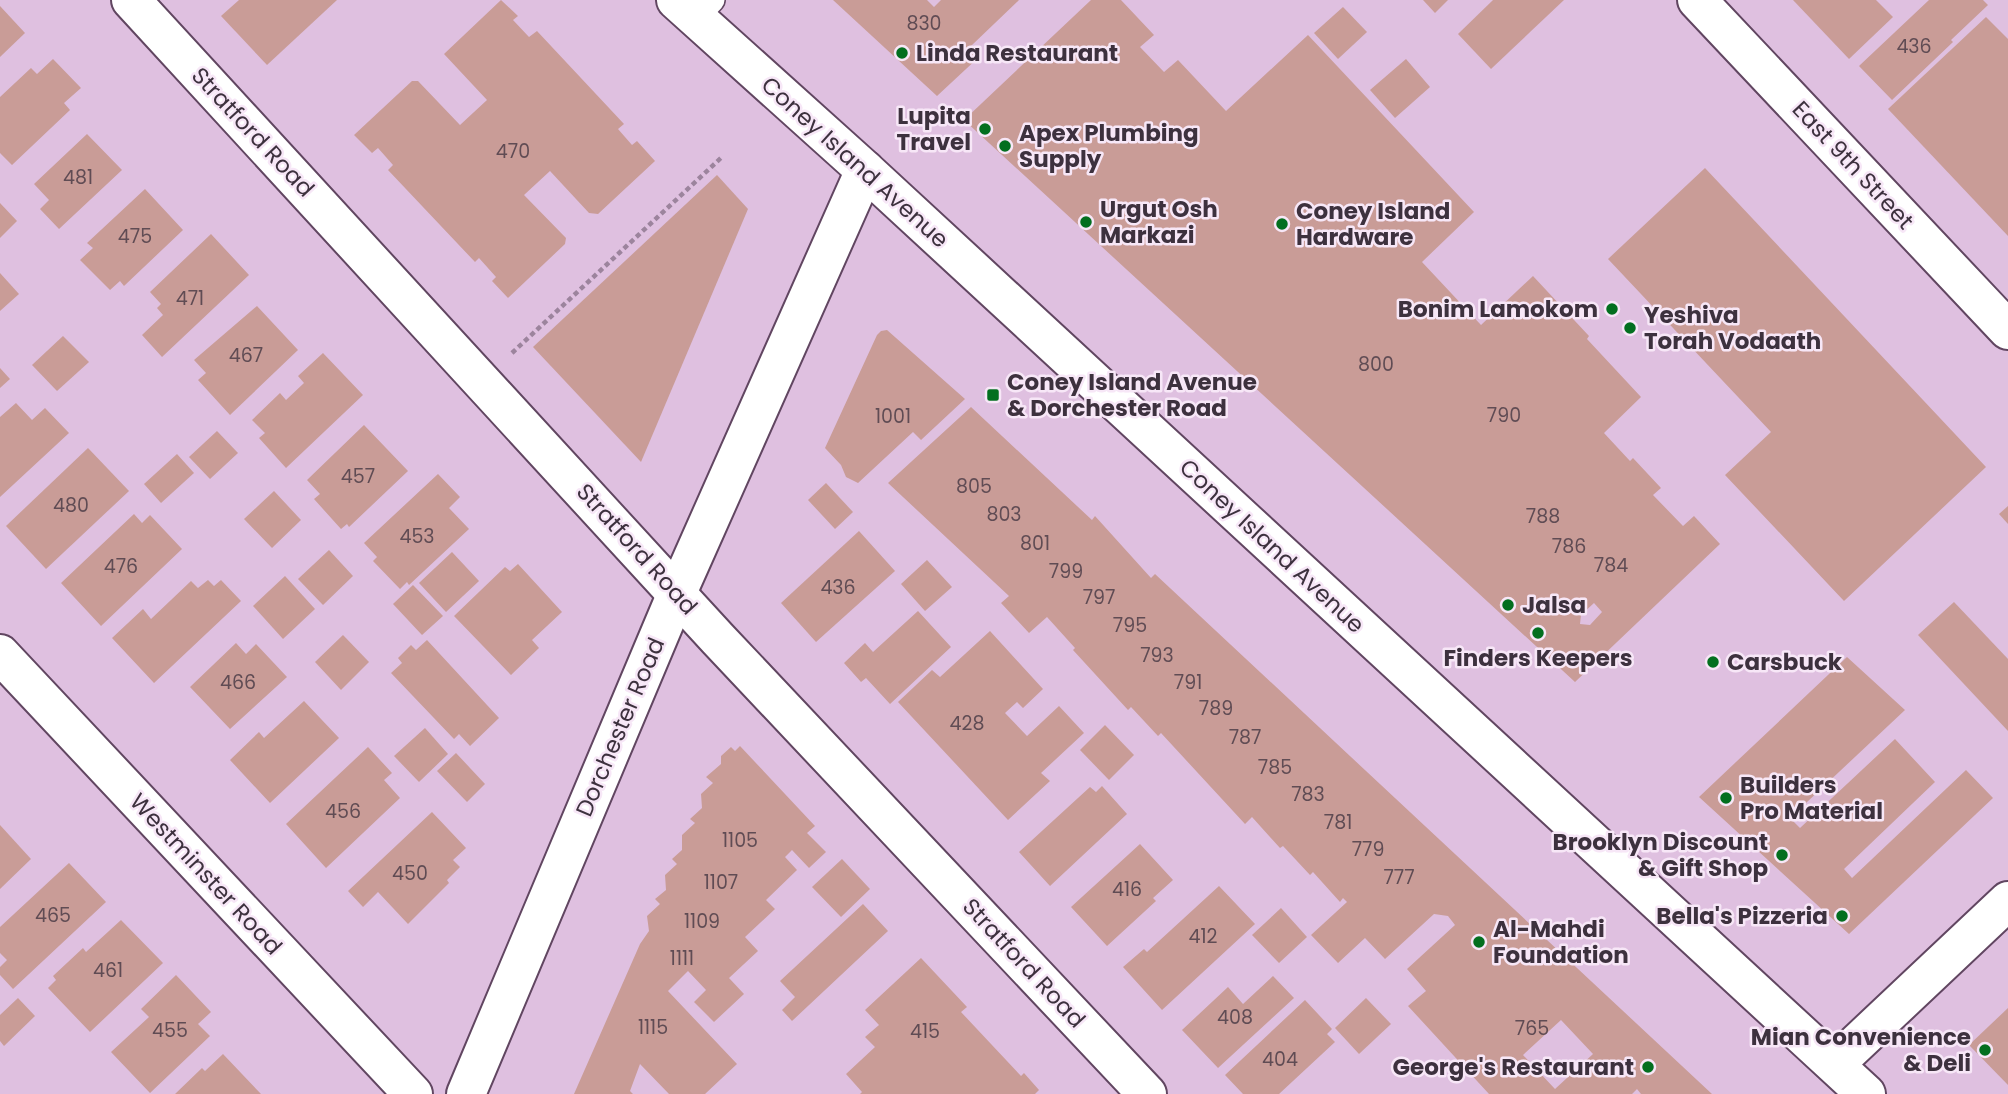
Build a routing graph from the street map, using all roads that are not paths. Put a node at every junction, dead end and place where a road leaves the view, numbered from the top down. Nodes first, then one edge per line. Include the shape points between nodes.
1 (131, 0) edge
2 (1697, 0) edge
3 (695, 6) edge
4 (865, 170) junction
5 (2008, 330) edge
6 (677, 593) junction
7 (0, 654) edge
8 (2008, 901) edge
9 (1835, 1064) junction
10 (413, 1094) edge
11 (466, 1094) edge
12 (1147, 1094) edge
13 (1867, 1094) edge

1 - 6 street, Stratford Road
2 - 5 street, East 9th Street
3 - 4 street, Coney Island Avenue
4 - 6 street, Dorchester Road
4 - 9 street, Coney Island Avenue
6 - 11 street, Dorchester Road
6 - 12 street, Stratford Road
7 - 10 street, Westminster Road
8 - 9 street
9 - 13 street, Coney Island Avenue

